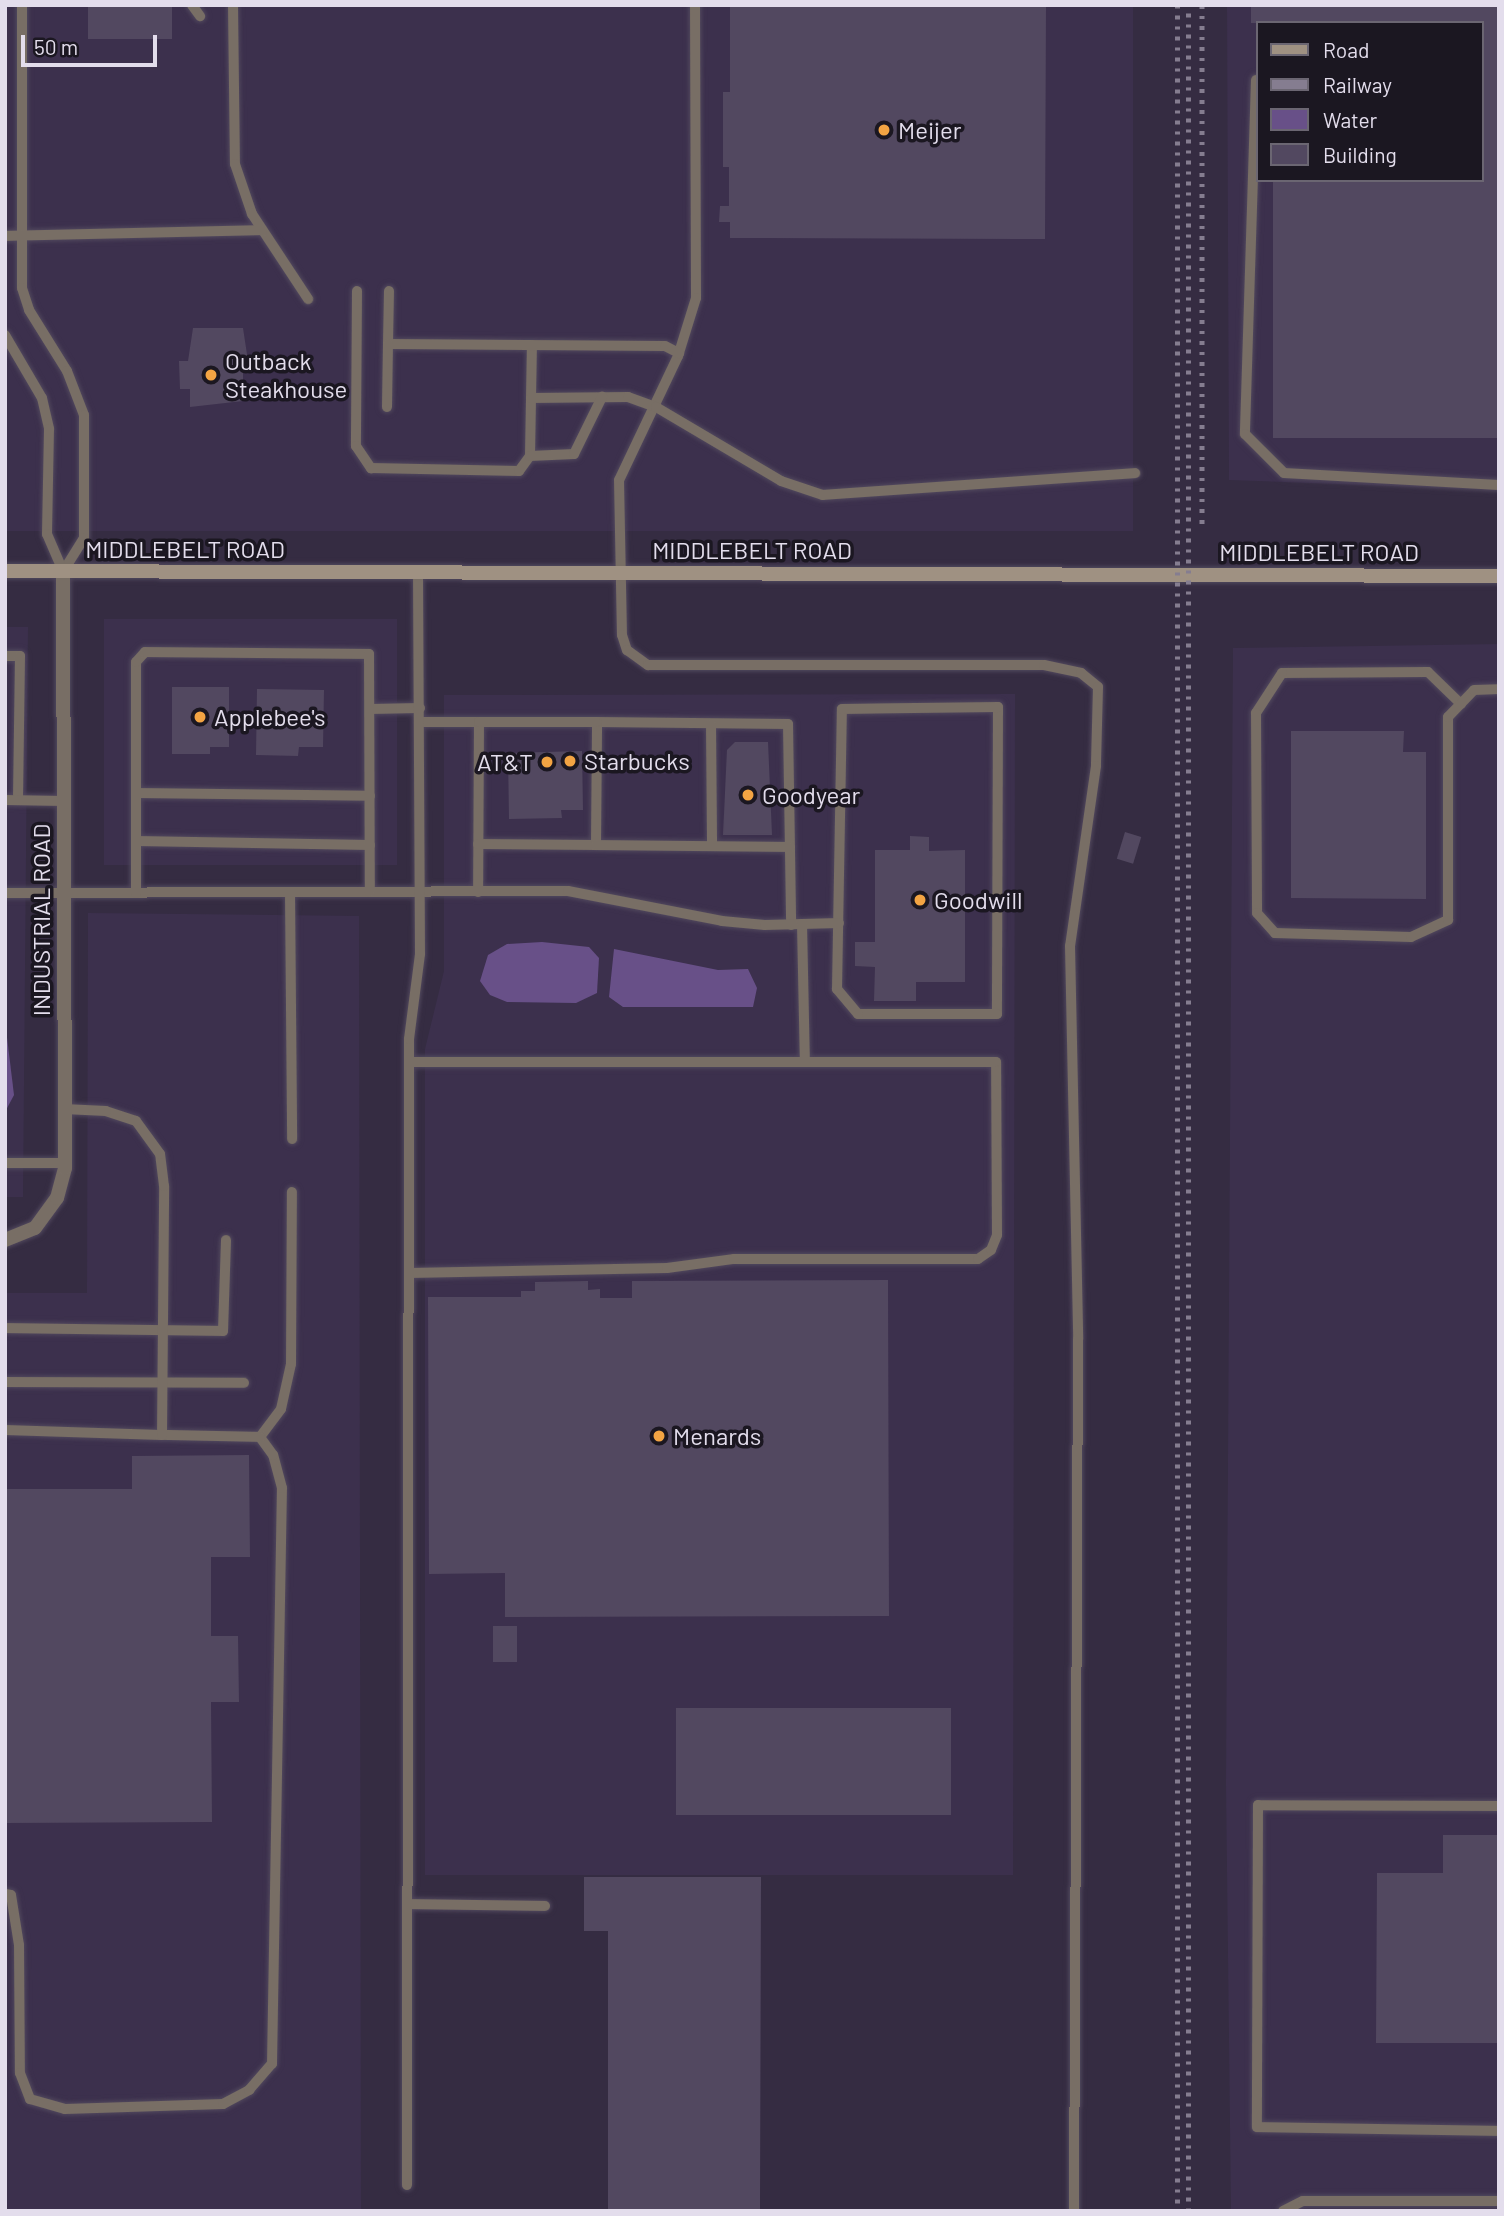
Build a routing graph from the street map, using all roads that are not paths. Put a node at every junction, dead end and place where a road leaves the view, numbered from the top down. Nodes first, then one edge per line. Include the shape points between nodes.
1 (22, 5) edge
2 (192, 5) edge
3 (233, 5) edge
4 (695, 5) edge
5 (200, 16) dead end
6 (1256, 80) edge
7 (262, 230) junction
8 (5, 236) edge
9 (22, 236) junction
10 (357, 291) dead end
11 (389, 291) dead end
12 (308, 299) dead end
13 (5, 335) edge
14 (388, 344) junction
15 (532, 345) junction
16 (679, 353) junction
17 (602, 397) junction
18 (531, 398) junction
19 (387, 407) dead end
20 (656, 407) junction
21 (530, 456) junction
22 (1135, 473) dead end
23 (1499, 485) edge
24 (5, 570) edge
25 (63, 571) junction
26 (418, 573) junction
27 (621, 573) junction
28 (1499, 576) edge
29 (5, 656) edge
30 (1499, 689) edge
31 (1461, 704) junction
32 (420, 708) junction
33 (370, 709) junction
34 (419, 722) junction
35 (479, 722) junction
36 (597, 722) junction
37 (711, 724) junction
38 (136, 793) junction
39 (370, 796) junction
40 (5, 800) edge
41 (19, 800) junction
42 (64, 801) junction
43 (135, 841) junction
44 (478, 844) junction
45 (370, 845) junction
46 (596, 845) junction
47 (712, 846) junction
48 (790, 847) junction
49 (290, 892) junction
50 (370, 892) junction
51 (421, 892) junction
52 (478, 892) junction
53 (5, 893) edge
54 (64, 893) junction
55 (135, 893) junction
56 (839, 923) junction
57 (796, 924) junction
58 (409, 1062) junction
59 (805, 1062) junction
60 (64, 1109) junction
61 (292, 1139) dead end
62 (5, 1163) edge
63 (64, 1163) junction
64 (292, 1192) dead end
65 (5, 1240) edge
66 (226, 1240) dead end
67 (409, 1273) junction
68 (5, 1328) edge
69 (163, 1331) junction
70 (5, 1382) edge
71 (162, 1382) junction
72 (244, 1383) dead end
73 (5, 1430) edge
74 (162, 1435) junction
75 (260, 1437) junction
76 (1499, 1806) edge
77 (5, 1894) edge
78 (408, 1904) junction
79 (545, 1906) dead end
80 (1499, 2132) edge
81 (407, 2185) dead end
82 (1499, 2202) edge
83 (1073, 2211) edge
84 (1283, 2211) edge

1 - 9 lane
2 - 5 lane
3 - 7 lane via 235,163 244,198
4 - 16 lane via 696,298
6 - 23 lane via 1245,434 1284,473
7 - 9 lane
7 - 12 lane
8 - 9 lane
9 - 25 lane via 22,288 29,310 68,371 84,415 83,538
10 - 21 lane via 356,446 371,468 519,471
11 - 14 lane
13 - 25 lane via 42,398 49,429 47,534
14 - 15 lane
14 - 19 lane
15 - 16 lane via 665,346
15 - 18 lane
16 - 20 lane
17 - 18 lane
17 - 20 lane via 628,397
17 - 21 lane via 574,454
18 - 21 lane
20 - 22 lane via 781,481 823,495
20 - 27 lane via 619,480
24 - 25 main road, MIDDLEBELT ROAD
25 - 26 main road, MIDDLEBELT ROAD
25 - 42 street, INDUSTRIAL ROAD
26 - 27 main road, MIDDLEBELT ROAD
26 - 32 lane
27 - 28 main road, MIDDLEBELT ROAD
27 - 83 lane via 624,643 632,656 648,665 1044,665 1081,673 1098,687 1096,766 1070,946 1078,1339
29 - 41 lane via 20,656
30 - 31 lane via 1474,690
31 - 31 lane via 1448,717 1448,920 1411,937 1275,933 1258,913 1256,713 1282,673 1428,673
32 - 33 lane
32 - 34 lane
33 - 38 lane via 369,654 145,652 136,662
33 - 39 lane
34 - 35 lane
34 - 51 lane
35 - 36 lane
35 - 44 lane
36 - 37 lane
36 - 46 lane
37 - 47 lane
37 - 48 lane via 788,724
38 - 39 lane
38 - 43 lane
39 - 45 lane
40 - 41 lane
41 - 42 lane
42 - 54 street, INDUSTRIAL ROAD
43 - 45 lane
43 - 55 lane
44 - 46 lane
44 - 52 lane
45 - 50 lane
46 - 47 lane
47 - 48 lane
48 - 57 lane
49 - 50 lane
49 - 55 lane
49 - 61 lane
50 - 51 lane
51 - 52 lane
51 - 58 lane
52 - 57 lane via 568,891 722,921
53 - 54 lane
54 - 55 lane
54 - 60 street, INDUSTRIAL ROAD
56 - 56 lane via 842,709 998,707 997,1014 858,1014 838,989
56 - 57 lane
57 - 59 lane
58 - 59 lane
58 - 67 lane
59 - 67 lane via 996,1062 997,1235 991,1250 978,1259 734,1259 673,1268
60 - 63 street, INDUSTRIAL ROAD
60 - 69 lane via 106,1111 136,1121 160,1154
62 - 63 lane
63 - 65 street, INDUSTRIAL ROAD via 62,1183 49,1211 35,1228
64 - 75 lane via 291,1364 281,1409
66 - 69 lane via 223,1331
67 - 78 lane
68 - 69 lane
69 - 71 lane
70 - 71 lane
71 - 72 lane
71 - 74 lane
73 - 74 lane
74 - 75 lane
75 - 77 lane via 273,1455 282,1488 272,2064 249,2090 223,2104 65,2109 30,2099 20,2073 19,1945 11,1895
76 - 80 lane via 1258,1805 1257,2127
78 - 79 lane
78 - 81 lane
82 - 84 lane via 1303,2201

